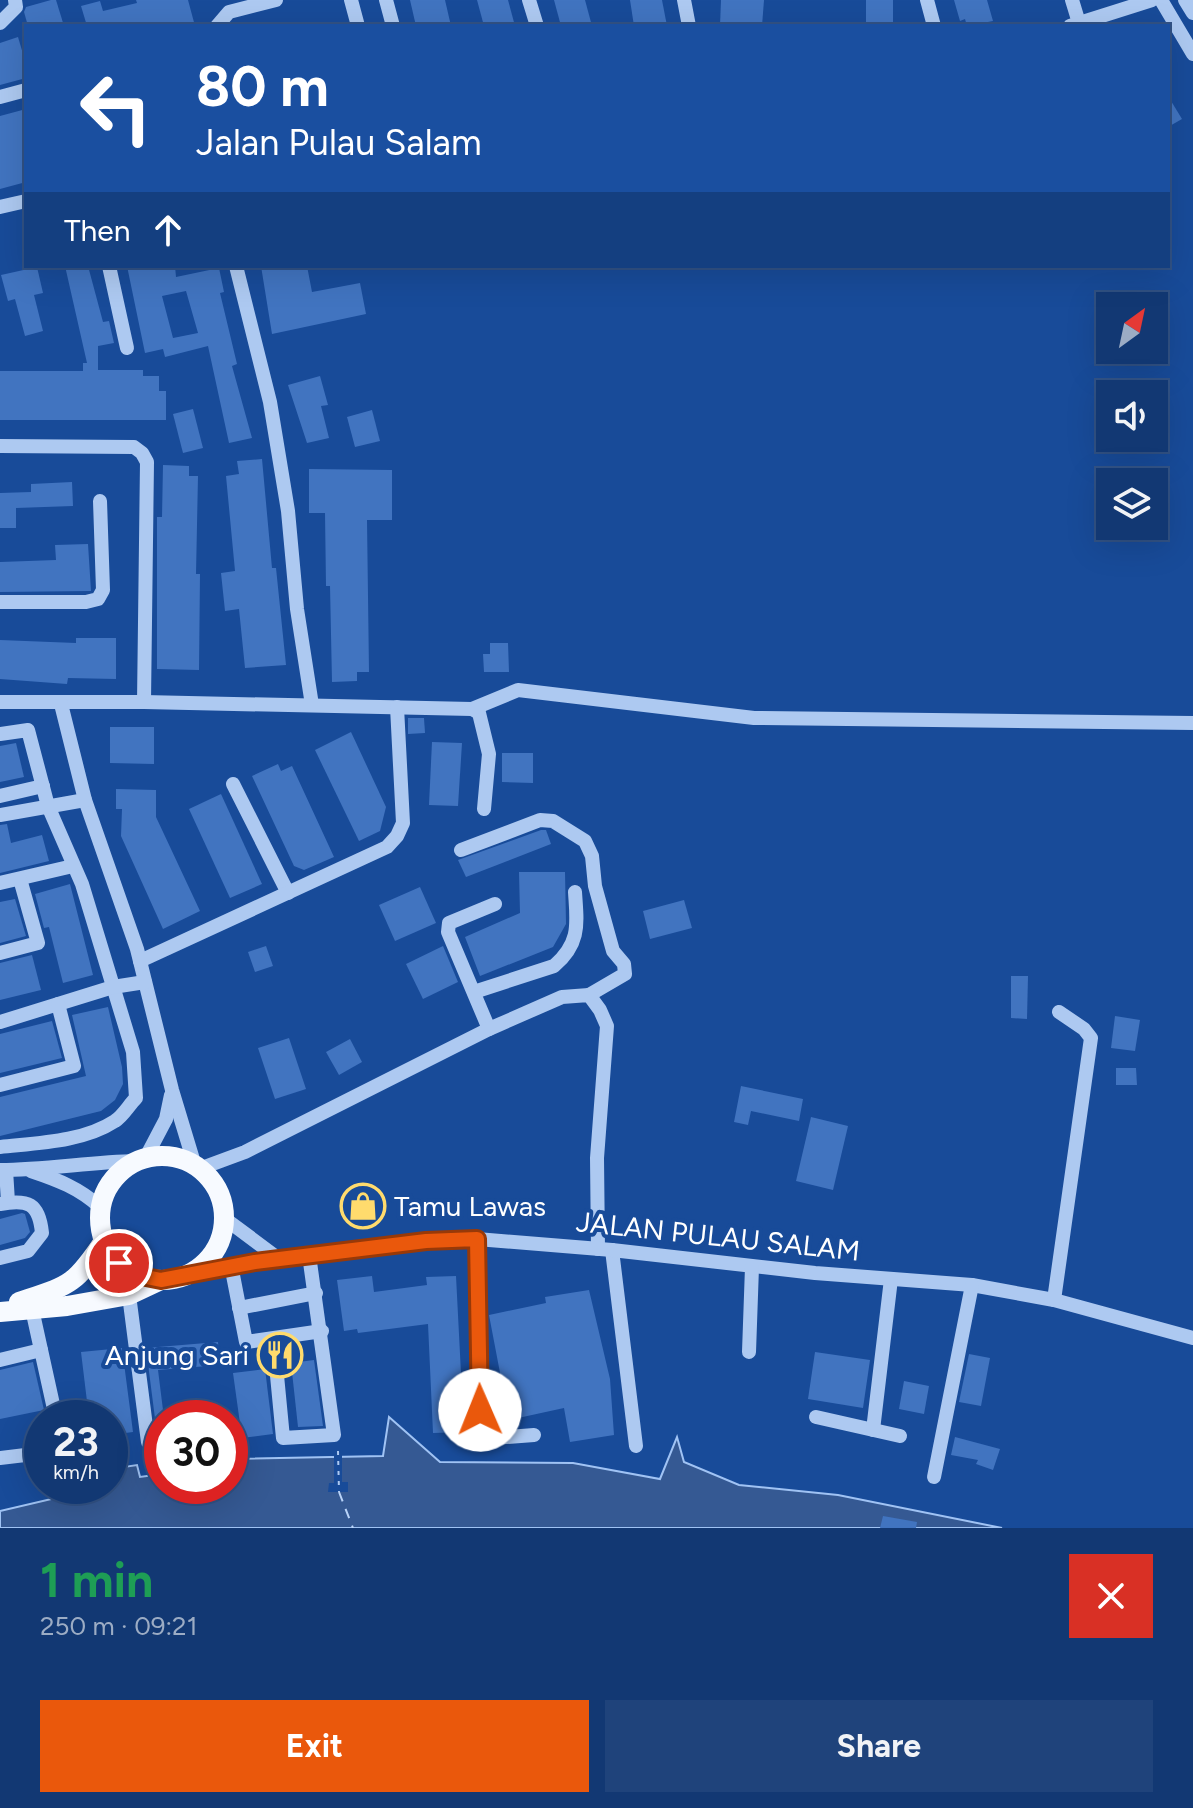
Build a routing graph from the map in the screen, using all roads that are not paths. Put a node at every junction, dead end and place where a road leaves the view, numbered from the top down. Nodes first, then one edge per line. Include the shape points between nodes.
1 (15, 0) edge
2 (276, 0) edge
3 (351, 0) edge
4 (386, 0) edge
5 (529, 0) edge
6 (684, 0) edge
7 (927, 0) edge
8 (1072, 0) edge
9 (1152, 0) edge
10 (1161, 0) edge
11 (1185, 0) edge
12 (1193, 13) edge
13 (0, 23) edge
14 (219, 24) edge
15 (357, 24) edge
16 (392, 24) edge
17 (536, 24) edge
18 (689, 24) edge
19 (933, 24) edge
20 (1074, 24) edge
21 (1077, 24) edge
22 (1193, 54) edge
23 (24, 91) edge
24 (0, 97) edge
25 (24, 201) edge
26 (0, 207) edge
27 (109, 268) edge
28 (236, 268) edge
29 (127, 348) dead end
30 (0, 446) edge
31 (100, 501) dead end
32 (0, 602) edge
33 (0, 702) edge
34 (144, 702) junction
35 (61, 704) junction
36 (312, 705) junction
37 (397, 707) junction
38 (472, 709) junction
39 (1193, 723) edge
40 (0, 734) edge
41 (233, 784) dead end
42 (43, 786) junction
43 (0, 796) edge
44 (85, 800) junction
45 (48, 806) junction
46 (484, 809) dead end
47 (0, 815) edge
48 (461, 850) dead end
49 (73, 866) junction
50 (20, 879) junction
51 (0, 883) edge
52 (575, 892) dead end
53 (288, 893) junction
54 (495, 904) dead end
55 (0, 953) edge
56 (140, 961) junction
57 (145, 982) junction
58 (113, 987) junction
59 (474, 992) junction
60 (589, 995) junction
61 (58, 1004) junction
62 (1059, 1012) dead end
63 (0, 1022) edge
64 (489, 1029) junction
65 (0, 1085) edge
66 (172, 1090) junction
67 (0, 1147) edge
68 (140, 1160) junction
69 (197, 1168) junction
70 (3, 1170) edge
71 (27, 1170) junction
72 (4, 1203) edge
73 (100, 1207) junction
74 (224, 1218) junction
75 (477, 1239) junction
76 (104, 1241) junction
77 (605, 1249) junction
78 (309, 1255) junction
79 (0, 1258) edge
80 (279, 1259) junction
81 (231, 1265) junction
82 (752, 1267) junction
83 (186, 1275) junction
84 (891, 1279) junction
85 (161, 1280) junction
86 (972, 1285) junction
87 (316, 1293) junction
88 (129, 1295) junction
89 (1054, 1300) junction
90 (239, 1308) junction
91 (32, 1309) junction
92 (0, 1310) edge
93 (322, 1331) junction
94 (1193, 1338) edge
95 (41, 1350) junction
96 (749, 1352) dead end
97 (0, 1360) edge
98 (276, 1365) dead end
99 (52, 1400) edge
100 (144, 1411) edge
101 (816, 1417) dead end
102 (873, 1430) junction
103 (534, 1435) dead end
104 (900, 1436) dead end
105 (636, 1446) dead end
106 (24, 1455) edge
107 (0, 1458) edge
108 (934, 1477) dead end

1 - 13 street via 16,7
2 - 14 street via 229,12
3 - 15 street
4 - 16 street
5 - 17 street
6 - 18 street
7 - 19 street
8 - 20 street
9 - 21 street
10 - 22 street
11 - 12 street
23 - 24 street
25 - 26 street
27 - 29 street
28 - 36 street via 273,417
30 - 34 street via 134,447 142,453 147,462
31 - 32 street via 103,590 98,599
33 - 35 street
34 - 35 street
34 - 36 street
35 - 44 street
36 - 37 street
37 - 38 street
37 - 53 street via 403,823 397,836 387,847
38 - 39 street via 518,690 754,718
38 - 46 street via 479,713 489,754
40 - 42 street via 28,730
41 - 53 street
42 - 43 street
42 - 45 street
44 - 45 street
44 - 56 street
45 - 47 street
45 - 49 street
48 - 60 street via 540,820 553,821 585,841 613,951 625,974
49 - 50 street
49 - 58 street
50 - 51 street
50 - 55 street via 38,943
52 - 59 street via 578,928 564,958
53 - 56 street
54 - 59 street via 449,923 448,932
56 - 57 street
57 - 58 street
57 - 66 street
58 - 61 street
58 - 67 street via 133,1052 136,1098 117,1120 94,1132
59 - 64 street
60 - 64 street via 562,997
60 - 77 street via 607,1026 597,1158
61 - 63 street
61 - 65 street via 74,1066
62 - 89 street via 1091,1038
64 - 69 street via 245,1152
66 - 68 street via 166,1119
66 - 69 street
68 - 69 main road via 176,1157
68 - 71 street
68 - 73 main road via 119,1172
69 - 74 main road via 210,1179
70 - 71 street
70 - 72 street
71 - 73 street via 84,1192
72 - 79 street via 20,1200 33,1207 42,1233 28,1251
73 - 76 main road
74 - 80 street
74 - 83 main road via 211,1256
75 - 77 street, JALAN PULAU SALAM
75 - 78 street, JALAN PULAU SALAM
75 - 103 street via 481,1439
76 - 85 main road via 119,1263 136,1275
76 - 92 main road via 81,1276
77 - 82 street, JALAN PULAU SALAM
77 - 105 street
78 - 80 street, JALAN PULAU SALAM
78 - 87 street
80 - 81 street, JALAN PULAU SALAM
81 - 83 street, JALAN PULAU SALAM
81 - 90 street
82 - 84 street, JALAN PULAU SALAM
82 - 96 street
83 - 85 main road
84 - 86 street, JALAN PULAU SALAM
84 - 102 street
85 - 88 main road
86 - 89 street, JALAN PULAU SALAM
86 - 108 street
87 - 90 street
87 - 93 street
88 - 91 main road
88 - 100 street
89 - 94 street, JALAN PULAU SALAM
90 - 93 street via 246,1342
91 - 92 main road
91 - 95 street
93 - 98 street via 334,1435 283,1438
95 - 97 street
95 - 99 street
101 - 102 street
102 - 104 street
106 - 107 street

